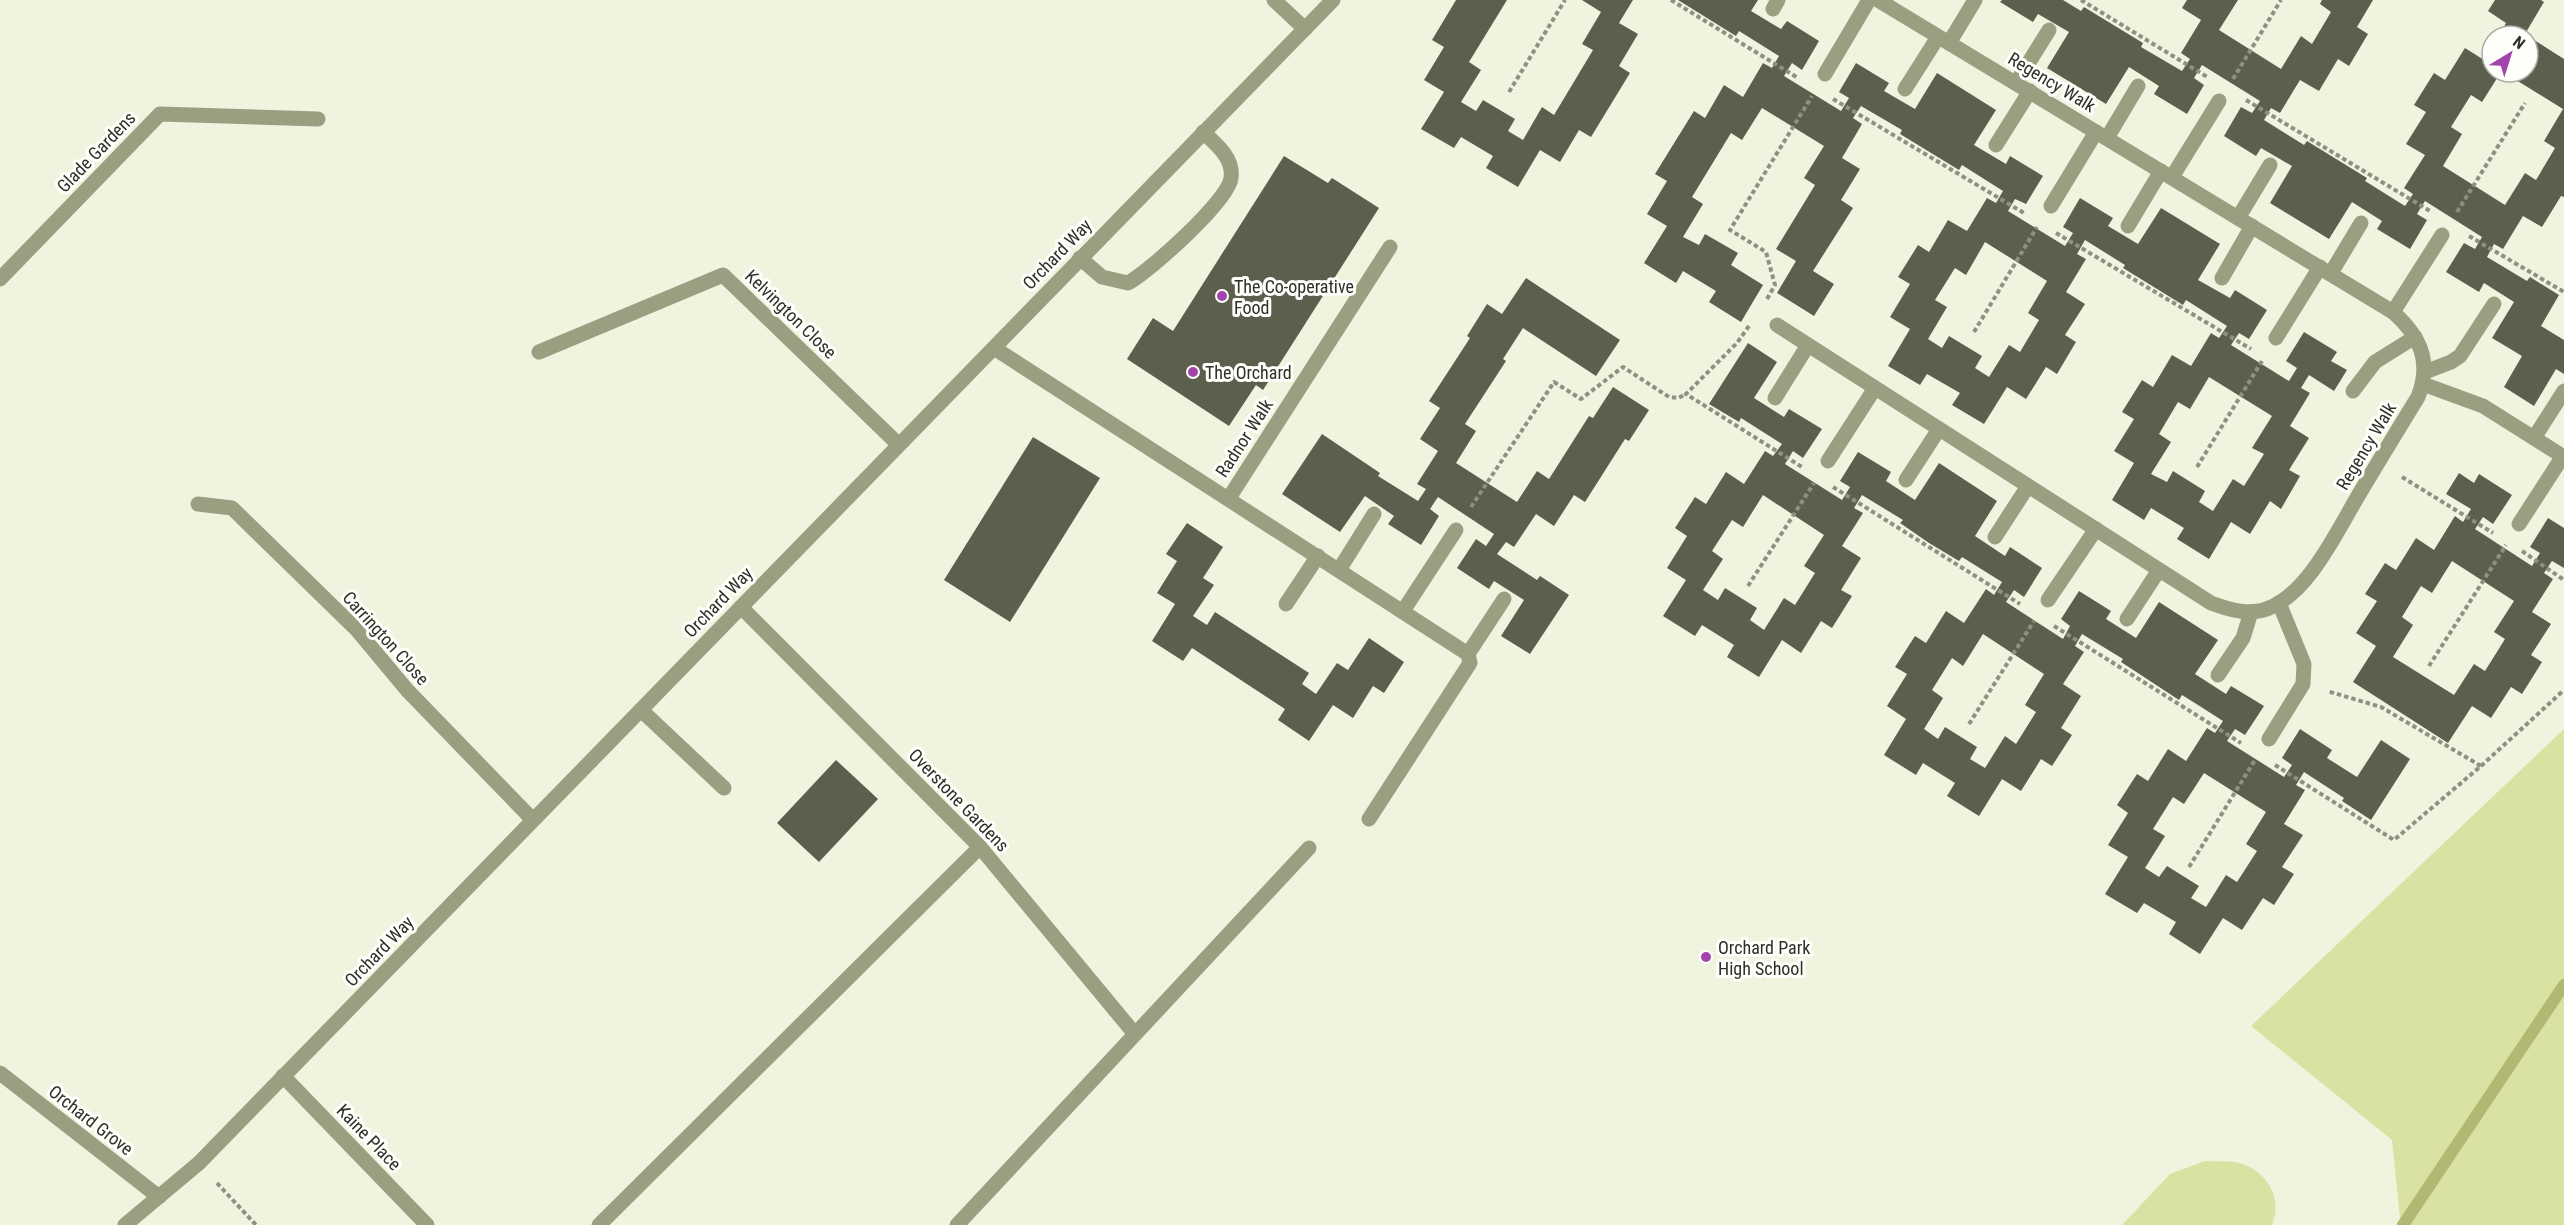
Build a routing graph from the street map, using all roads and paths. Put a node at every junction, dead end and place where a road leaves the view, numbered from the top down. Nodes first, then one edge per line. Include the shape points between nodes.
1 (1274, 0) edge
2 (1333, 0) edge
3 (1565, 0) edge
4 (1671, 0) edge
5 (1975, 0) edge
6 (2081, 0) edge
7 (2281, 0) edge
8 (1879, 1) edge
9 (1305, 29) junction
10 (2049, 30) dead end
11 (1943, 40) junction
12 (1825, 74) dead end
13 (1806, 83) dead end
14 (2138, 86) dead end
15 (2023, 87) junction
16 (1905, 89) dead end
17 (1509, 92) dead end
18 (1813, 94) dead end
19 (1825, 94) dead end
20 (2223, 95) junction
21 (2525, 103) dead end
22 (318, 119) dead end
23 (1203, 132) junction
24 (2102, 135) junction
25 (1996, 145) dead end
26 (2270, 165) dead end
27 (2167, 174) junction
28 (2474, 185) dead end
29 (2051, 206) dead end
30 (2431, 212) dead end
31 (2030, 217) dead end
32 (2238, 218) junction
33 (2361, 224) dead end
34 (2128, 226) dead end
35 (2252, 226) junction
36 (2037, 229) dead end
37 (2049, 229) dead end
38 (2460, 230) dead end
39 (2442, 235) dead end
40 (1390, 247) dead end
41 (1080, 258) junction
42 (2326, 270) junction
43 (2222, 278) dead end
44 (0, 279) edge
45 (2564, 292) edge
46 (2494, 304) dead end
47 (1758, 312) junction
48 (2393, 312) junction
49 (1777, 325) joint
50 (1974, 332) dead end
51 (2415, 337) junction
52 (2276, 338) dead end
53 (1808, 345) junction
54 (994, 348) junction
55 (2254, 351) dead end
56 (539, 352) dead end
57 (2261, 363) dead end
58 (2424, 378) junction
59 (1875, 388) junction
60 (2353, 391) dead end
61 (2564, 391) edge
62 (1686, 394) junction
63 (1775, 398) dead end
64 (1939, 429) junction
65 (2534, 438) junction
66 (898, 444) junction
67 (2563, 457) edge
68 (1828, 461) dead end
69 (2378, 463) junction
70 (2197, 468) dead end
71 (1808, 471) dead end
72 (1906, 480) dead end
73 (1814, 482) dead end
74 (1827, 483) dead end
75 (2028, 486) junction
76 (1229, 498) junction
77 (198, 504) dead end
78 (1374, 514) dead end
79 (1465, 515) dead end
80 (2520, 524) joint
81 (2096, 529) junction
82 (1456, 530) dead end
83 (1995, 537) dead end
84 (2508, 542) junction
85 (1318, 556) junction
86 (1339, 570) junction
87 (2159, 570) junction
88 (2564, 580) edge
89 (1748, 586) dead end
90 (1504, 598) dead end
91 (2048, 600) dead end
92 (2279, 603) junction
93 (1286, 604) dead end
94 (741, 607) junction
95 (2028, 610) dead end
96 (1403, 611) junction
97 (2251, 612) junction
98 (2127, 620) dead end
99 (2034, 621) dead end
100 (2047, 622) dead end
101 (1469, 658) junction
102 (2429, 666) dead end
103 (2218, 675) dead end
104 (2304, 684) junction
105 (2564, 690) edge
106 (640, 710) junction
107 (1969, 724) dead end
108 (2269, 739) dead end
109 (2250, 748) dead end
110 (2256, 759) dead end
111 (2269, 760) dead end
112 (2481, 766) junction
113 (724, 788) dead end
114 (1369, 819) dead end
115 (533, 820) junction
116 (980, 847) junction
117 (1309, 848) dead end
118 (2189, 867) dead end
119 (1134, 1033) junction
120 (0, 1074) edge
121 (283, 1076) junction
122 (199, 1163) junction
123 (159, 1197) junction
124 (125, 1225) edge
125 (256, 1225) edge
126 (427, 1225) edge
127 (599, 1225) edge
128 (957, 1225) edge

1 - 9 street
2 - 9 street, Orchard Way
3 - 17 path
4 - 13 path
5 - 11 street
6 - 20 path
7 - 20 path
8 - 11 street, Regency Walk
8 - 12 street
9 - 23 street, Orchard Way
10 - 15 street
11 - 15 street, Regency Walk
11 - 16 street
14 - 24 street
15 - 24 street, Regency Walk
15 - 25 street
18 - 47 path via 1730,230 1766,252 1775,285
19 - 31 path
20 - 27 street
20 - 30 path
21 - 28 path
22 - 44 street, Glade Gardens via 160,114
23 - 41 street, Orchard Way
23 - 41 street via 1220,147 1230,164 1232,178 1226,193 1165,255 1128,283 1102,277
24 - 27 street, Regency Walk
24 - 29 street
26 - 32 street
27 - 32 street, Regency Walk
27 - 34 street
32 - 35 street, Regency Walk
33 - 42 street
35 - 42 street, Regency Walk
35 - 43 street
36 - 50 path
37 - 55 path
38 - 45 path
39 - 48 street
40 - 76 street, Radnor Walk
41 - 54 street, Orchard Way
42 - 48 street, Regency Walk
42 - 52 street
46 - 58 street via 2460,356
47 - 49 path
47 - 62 path via 1737,344
48 - 51 street, Regency Walk
49 - 53 street, Regency Walk
51 - 58 street, Regency Walk via 2423,353
51 - 60 street via 2375,362
53 - 59 street, Regency Walk
53 - 63 street
54 - 66 street, Orchard Way
54 - 76 street, Radnor Walk
56 - 66 street, Kelvington Close via 723,275
57 - 70 path
58 - 65 street via 2483,406
58 - 69 street, Regency Walk via 2418,396
59 - 64 street, Regency Walk
59 - 68 street
61 - 65 street
62 - 71 path
62 - 79 path via 1669,397 1623,367 1581,399 1554,381
64 - 72 street
64 - 75 street, Regency Walk
65 - 67 street
66 - 94 street, Orchard Way
67 - 80 street
69 - 84 path
69 - 92 street, Regency Walk via 2314,569
73 - 89 path
74 - 95 path
75 - 81 street, Regency Walk
75 - 83 street
76 - 85 street, Radnor Walk
77 - 115 street, Carrington Close via 232,508 357,630 407,690
78 - 86 street
80 - 84 path
81 - 87 street, Regency Walk
81 - 91 street
82 - 96 street
84 - 88 path
84 - 102 path
85 - 86 street, Radnor Walk
85 - 93 street
86 - 96 street, Radnor Walk
87 - 97 street, Regency Walk via 2211,603
87 - 98 street
90 - 101 street
92 - 97 street, Regency Walk
92 - 104 street via 2304,664
94 - 106 street, Orchard Way
94 - 116 street, Overstone Gardens
96 - 101 street, Radnor Walk
97 - 103 street via 2243,638
99 - 107 path
100 - 109 path
101 - 114 street
104 - 108 street
104 - 112 path via 2381,707
105 - 112 path
106 - 113 street
106 - 115 street, Orchard Way
110 - 118 path
111 - 112 path via 2394,840
115 - 121 street, Orchard Way
116 - 119 street, Overstone Gardens
116 - 127 street
117 - 119 street
119 - 128 street
120 - 123 street, Orchard Grove
121 - 122 street, Orchard Way
121 - 126 street, Kaine Place
122 - 123 street, Orchard Way
122 - 125 path
123 - 124 street, Orchard Way

